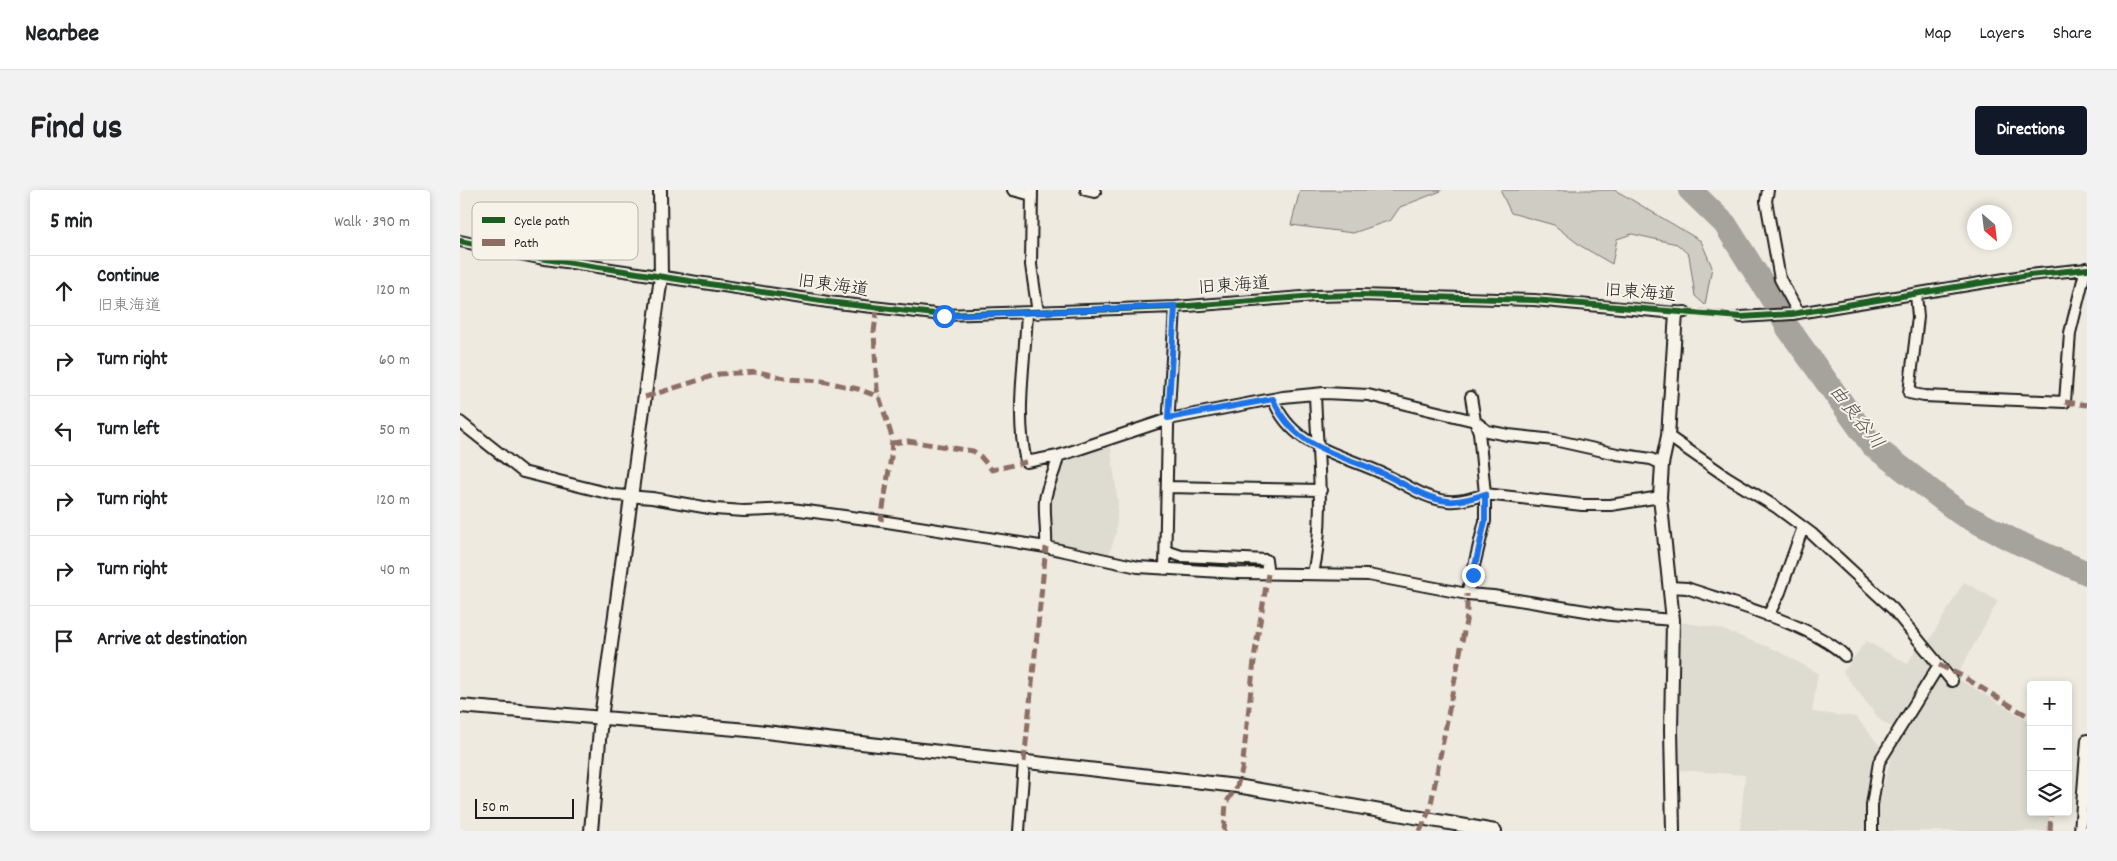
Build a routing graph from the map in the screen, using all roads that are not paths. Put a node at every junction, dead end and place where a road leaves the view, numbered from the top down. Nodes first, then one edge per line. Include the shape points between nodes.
1 (659, 190) edge
2 (1013, 190) edge
3 (1768, 190) edge
4 (1032, 193) edge
5 (552, 260) edge
6 (2086, 268) edge
7 (661, 277) junction
8 (1916, 294) junction
9 (1175, 306) junction
10 (1033, 313) junction
11 (1680, 313) joint
12 (1795, 313) junction
13 (1740, 317) tunnel mouth
14 (1315, 394) junction
15 (1471, 397) dead end
16 (1273, 399) junction
17 (1168, 418) junction
18 (1475, 421) junction
19 (460, 422) edge
20 (1668, 436) junction
21 (1317, 448) junction
22 (1058, 456) junction
23 (1662, 464) junction
24 (1167, 487) junction
25 (1321, 490) junction
26 (1485, 494) junction
27 (631, 496) junction
28 (1660, 497) junction
29 (1803, 527) junction
30 (1046, 547) junction
31 (1166, 551) junction
32 (1166, 569) junction
33 (1268, 574) junction
34 (1313, 574) junction
35 (1670, 587) junction
36 (1468, 594) junction
37 (1768, 616) junction
38 (1673, 620) junction
39 (1845, 656) dead end
40 (1939, 665) junction
41 (1952, 680) dead end
42 (460, 706) edge
43 (601, 718) junction
44 (2087, 740) edge
45 (1024, 762) junction
46 (591, 831) edge
47 (1020, 831) edge
48 (1495, 831) edge
49 (1673, 831) edge
50 (1872, 831) edge
51 (2080, 831) edge

1 - 7 street
2 - 4 street
3 - 12 street via 1766,202 1780,279
4 - 10 street
5 - 7 street, 旧東海道
6 - 8 street
6 - 8 street via 2070,333 2065,402 1909,393 1918,318
7 - 10 street, 旧東海道 via 944,316
7 - 27 street
8 - 12 street
9 - 10 street, 旧東海道
9 - 11 street, 旧東海道 via 1360,295 1534,300
9 - 17 street
10 - 22 street via 1022,419 1023,448 1026,462
11 - 20 street
12 - 13 street
14 - 16 street
14 - 18 street via 1368,395
14 - 21 street
15 - 18 street
16 - 17 street
16 - 21 street via 1279,414
17 - 22 street
17 - 24 street
18 - 23 street via 1487,431 1508,436 1554,440
18 - 26 street
19 - 27 street via 523,472
20 - 23 street
20 - 29 street
21 - 25 street
21 - 26 street via 1386,475 1421,494 1448,501
22 - 30 street via 1045,500
23 - 28 street
24 - 25 street
24 - 31 street
25 - 34 street via 1318,550
26 - 28 street via 1582,506
26 - 36 street via 1485,521
27 - 30 street via 715,509 792,509
27 - 43 street
28 - 35 street
29 - 37 street
29 - 40 street via 1893,609
30 - 32 street via 1138,567
31 - 32 street
31 - 33 street via 1181,556 1266,560
32 - 33 street
33 - 34 street
34 - 36 street via 1368,575
35 - 37 street via 1687,588
35 - 38 street
36 - 38 street via 1611,615
37 - 39 street via 1835,645
38 - 49 street
40 - 41 street
40 - 50 street via 1879,762 1872,805
42 - 43 street
43 - 45 street via 748,730
43 - 46 street
44 - 51 street
45 - 47 street
45 - 48 street via 1237,786

